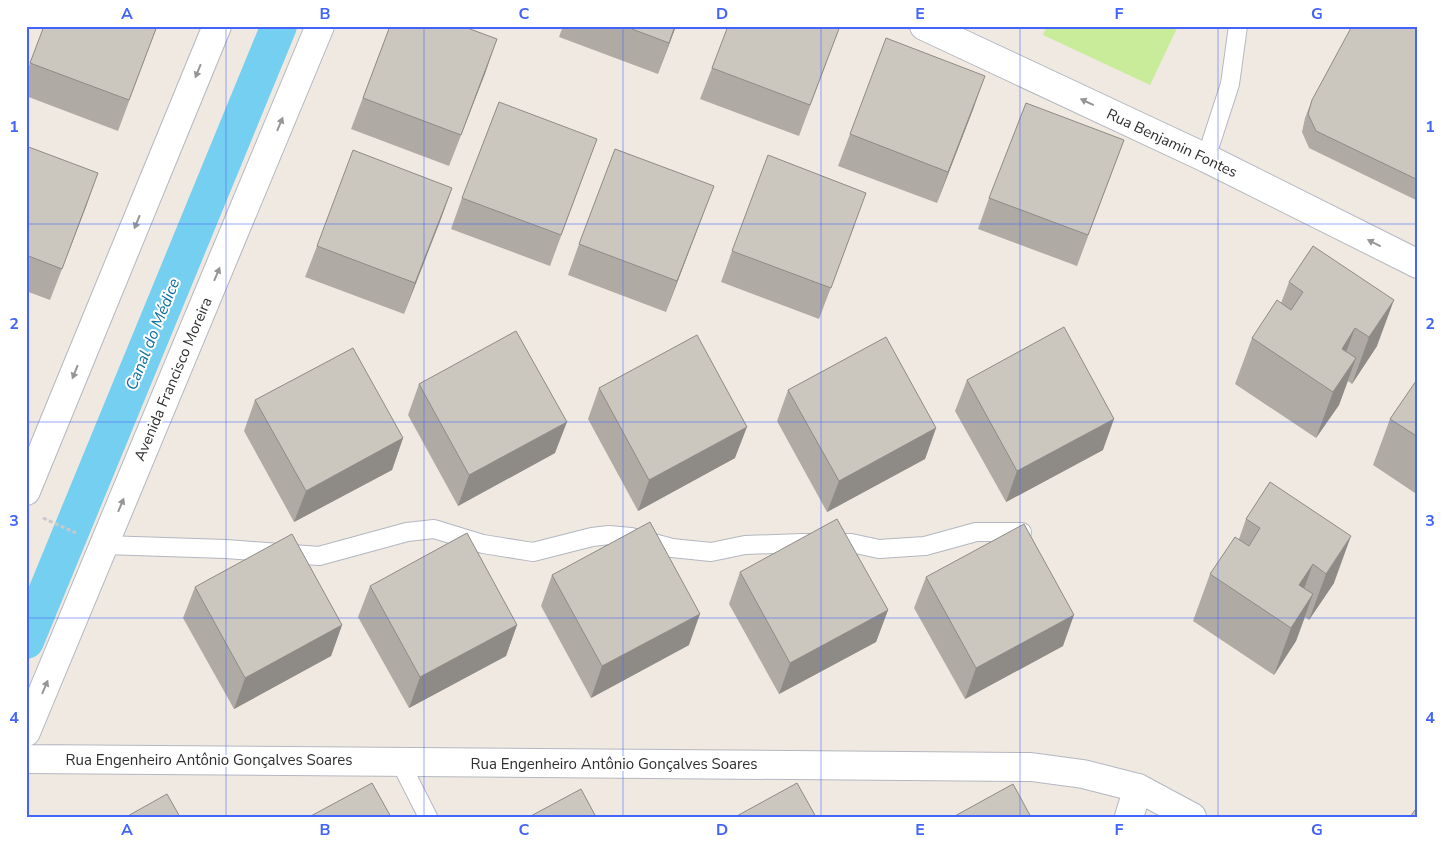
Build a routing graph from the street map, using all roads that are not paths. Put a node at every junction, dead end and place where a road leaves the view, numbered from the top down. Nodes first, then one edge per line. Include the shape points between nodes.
1 (217, 26) edge
2 (320, 26) edge
3 (924, 26) edge
4 (1238, 26) edge
5 (1206, 158) junction
6 (1418, 264) edge
7 (30, 503) edge
8 (1022, 532) edge
9 (94, 541) junction
10 (26, 732) edge
11 (26, 759) edge
12 (400, 762) junction
13 (1138, 788) junction
14 (428, 817) edge
15 (1129, 817) edge
16 (1192, 817) edge

1 -> 7 street
9 -> 2 street, Avenida Francisco Moreira
5 -> 3 street, Rua Benjamin Fontes
4 - 5 lane via 1230,84
6 -> 5 street, Rua Benjamin Fontes
8 - 9 lane via 976,532 925,546 879,549 851,544 802,543 745,545 711,552 609,535 533,552 483,544 434,529 407,532 319,556
10 -> 9 street, Avenida Francisco Moreira
11 - 12 street, Rua Engenheiro Antônio Gonçalves Soares
12 - 13 street, Rua Engenheiro Antônio Gonçalves Soares via 1031,767 1083,774
12 - 14 lane
13 - 15 street
13 - 16 street, Rua Engenheiro Antônio Gonçalves Soares

